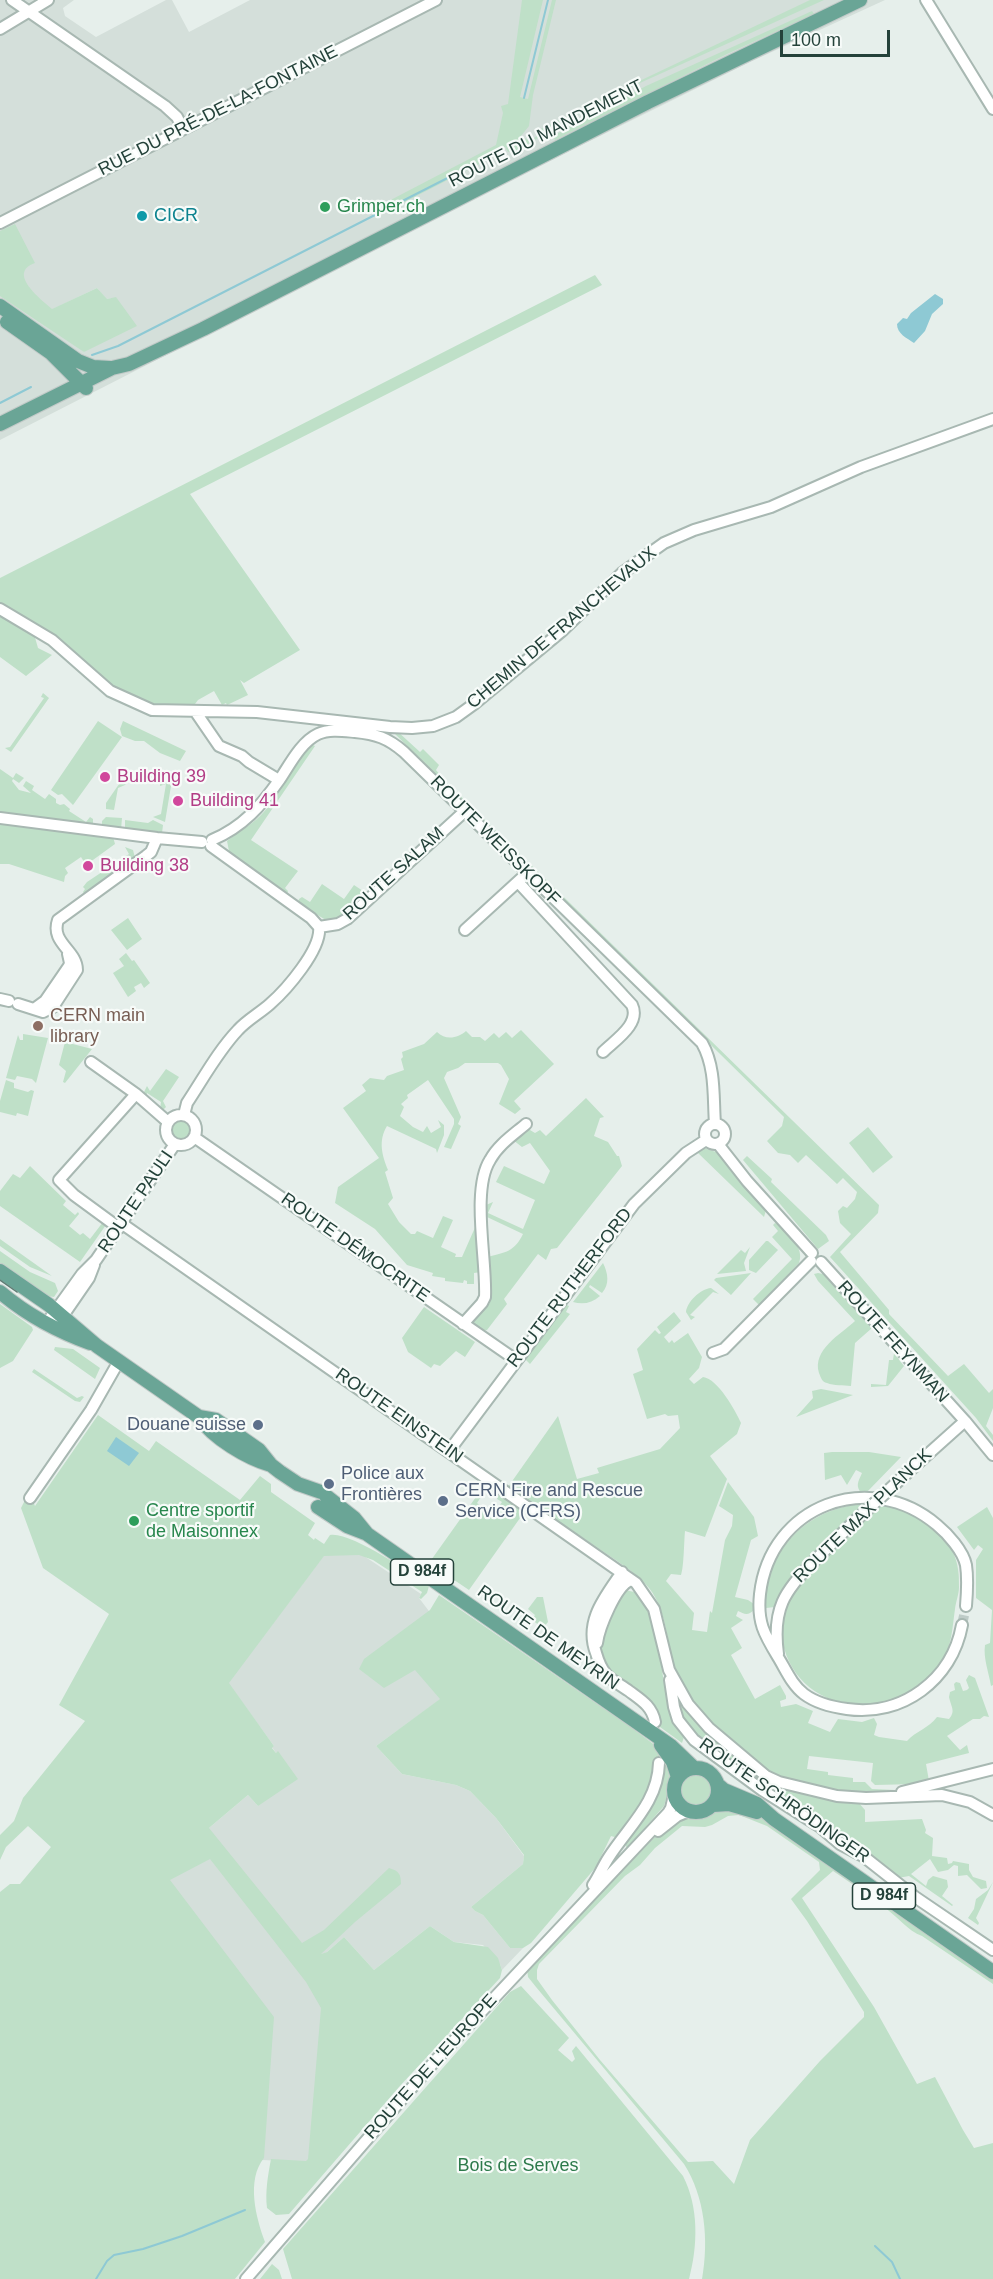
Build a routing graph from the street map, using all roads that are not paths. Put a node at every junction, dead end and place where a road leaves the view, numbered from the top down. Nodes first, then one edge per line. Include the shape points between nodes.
1 (12, 0) edge
2 (48, 0) edge
3 (436, 0) edge
4 (868, 0) edge
5 (926, 0) edge
6 (857, 2) edge
7 (28, 12) junction
8 (0, 28) edge
9 (993, 109) edge
10 (183, 129) junction
11 (0, 223) edge
12 (0, 306) edge
13 (0, 317) edge
14 (129, 364) junction
15 (73, 366) junction
16 (112, 368) junction
17 (85, 384) junction
18 (60, 394) junction
19 (993, 420) edge
20 (0, 424) edge
21 (0, 434) edge
22 (0, 609) edge
23 (195, 711) junction
24 (279, 780) junction
25 (465, 811) junction
26 (0, 818) edge
27 (157, 838) junction
28 (211, 845) junction
29 (527, 872) junction
30 (518, 882) junction
31 (319, 927) junction
32 (465, 930) dead end
33 (9, 1001) edge
34 (603, 1052) dead end
35 (91, 1062) dead end
36 (136, 1094) junction
37 (184, 1115) junction
38 (168, 1122) junction
39 (526, 1124) dead end
40 (715, 1124) junction
41 (194, 1137) junction
42 (706, 1140) junction
43 (175, 1144) junction
44 (718, 1144) junction
45 (120, 1226) junction
46 (815, 1259) junction
47 (0, 1270) edge
48 (0, 1292) edge
49 (55, 1320) junction
50 (463, 1324) junction
51 (713, 1353) dead end
52 (516, 1360) junction
53 (119, 1361) junction
54 (965, 1421) junction
55 (449, 1451) junction
56 (993, 1455) edge
57 (30, 1498) dead end
58 (627, 1576) junction
59 (966, 1606) tunnel mouth
60 (962, 1625) tunnel mouth
61 (778, 1658) junction
62 (669, 1670) junction
63 (652, 1727) junction
64 (658, 1763) dead end
65 (694, 1768) junction
66 (993, 1769) edge
67 (678, 1777) junction
68 (717, 1784) junction
69 (674, 1795) junction
70 (887, 1796) junction
71 (713, 1804) junction
72 (689, 1811) junction
73 (993, 1815) edge
74 (774, 1819) junction
75 (618, 1846) junction
76 (623, 1860) junction
77 (576, 1910) junction
78 (993, 1950) edge
79 (993, 1972) edge
80 (246, 2279) edge

1 - 7 street
2 - 7 street
3 - 10 street, RUE DU PRÉ-DE-LA-FONTAINE
4 - 6 main road, ROUTE DU MANDEMENT
5 - 9 street
6 - 14 main road, ROUTE DU MANDEMENT via 648,102
7 - 8 street
7 - 10 street via 165,106
10 - 11 street, RUE DU PRÉ-DE-LA-FONTAINE
12 - 15 main road
13 - 15 main road
14 - 16 main road, ROUTE DU MANDEMENT
14 - 17 main road, ROUTE DU MANDEMENT via 115,375
15 - 16 main road
15 - 17 main road
15 - 18 main road
16 - 17 main road, ROUTE DU MANDEMENT
17 - 18 main road, ROUTE DU MANDEMENT
17 - 21 main road, ROUTE DU MANDEMENT
18 - 20 main road, ROUTE DU MANDEMENT
19 - 23 street, CHEMIN DE FRANCHEVAUX via 861,467 771,507 664,543 622,573 563,630 474,704 441,724 404,728 257,712
22 - 23 street, CHEMIN DE FRANCHEVAUX via 61,647 116,694 152,710
23 - 24 street via 219,746
24 - 25 street, ROUTE WEISSKOPF via 305,743 316,735 332,731 371,734 395,744
24 - 28 street, ROUTE WEISSKOPF via 250,817
25 - 29 street, ROUTE WEISSKOPF
25 - 31 street, ROUTE SALAM via 347,919
26 - 27 street
27 - 28 street
27 - 33 street via 146,856 58,920 56,933 76,961 77,970 46,1011
28 - 31 street
29 - 30 street
29 - 40 street, ROUTE WEISSKOPF via 702,1043 712,1074
30 - 32 street
30 - 34 street via 632,1005 633,1022
31 - 37 street via 316,945 293,979 237,1031 187,1103
35 - 36 street
36 - 38 street
36 - 45 street, ROUTE EINSTEIN via 59,1180
37 - 38 street, ROUTE PAULI
37 - 41 street, ROUTE PAULI via 194,1124
38 - 43 street, ROUTE PAULI via 166,1133
39 - 50 street via 499,1148 485,1170 485,1297
40 - 42 street via 706,1129
40 - 44 street via 725,1132
41 - 43 street, ROUTE PAULI via 186,1144
41 - 50 street, ROUTE DÉMOCRITE
42 - 44 street
42 - 52 street, ROUTE RUTHERFORD via 686,1153 634,1204
43 - 45 street, ROUTE PAULI
44 - 46 street, ROUTE FEYNMAN
45 - 49 street, ROUTE PAULI via 82,1274
45 - 55 street, ROUTE EINSTEIN
46 - 51 street via 724,1349
46 - 54 street, ROUTE FEYNMAN
47 - 49 main road, ROUTE DE MEYRIN
48 - 49 main road, ROUTE DE MEYRIN via 18,1307
49 - 53 main road, ROUTE DE MEYRIN
50 - 52 street, ROUTE DÉMOCRITE
52 - 55 street, ROUTE RUTHERFORD
53 - 57 street
53 - 63 main road, ROUTE DE MEYRIN / D 984f via 199,1417 209,1430 354,1518 367,1534
54 - 56 street, ROUTE FEYNMAN
54 - 61 street, ROUTE MAX PLANCK, bridge via 794,1580 777,1617
55 - 58 street, ROUTE EINSTEIN
58 - 62 street, ROUTE EINSTEIN via 651,1603
58 - 63 street via 595,1616 592,1636 605,1673 650,1707
59 - 61 street via 966,1564 946,1532 936,1524 911,1507 884,1499 833,1501 813,1511 784,1535 765,1569 759,1597 760,1625
60 - 61 street via 958,1645 932,1682 914,1697 882,1709 849,1710 821,1703 799,1689
62 - 70 street via 697,1716 766,1776 837,1796
62 - 78 street, ROUTE SCHRÖDINGER via 676,1714 694,1740
63 - 65 main road, ROUTE DE MEYRIN / D 984f
63 - 67 main road, ROUTE DE MEYRIN / D 984f via 674,1762
64 - 75 street via 653,1794
65 - 67 main road
65 - 68 main road via 707,1771
66 - 70 street
67 - 69 main road
68 - 71 main road via 718,1795
68 - 74 main road, D 984f via 757,1804
69 - 72 main road
69 - 76 street, ROUTE DE L'EUROPE via 668,1813
70 - 73 street via 942,1795 970,1802
71 - 72 main road via 704,1811
71 - 74 main road, D 984f via 740,1806
72 - 76 street, ROUTE DE L'EUROPE via 677,1815
74 - 79 main road, D 984f
75 - 76 street via 617,1854
75 - 77 street
76 - 77 street, ROUTE DE L'EUROPE
77 - 80 street, ROUTE DE L'EUROPE via 435,2061

